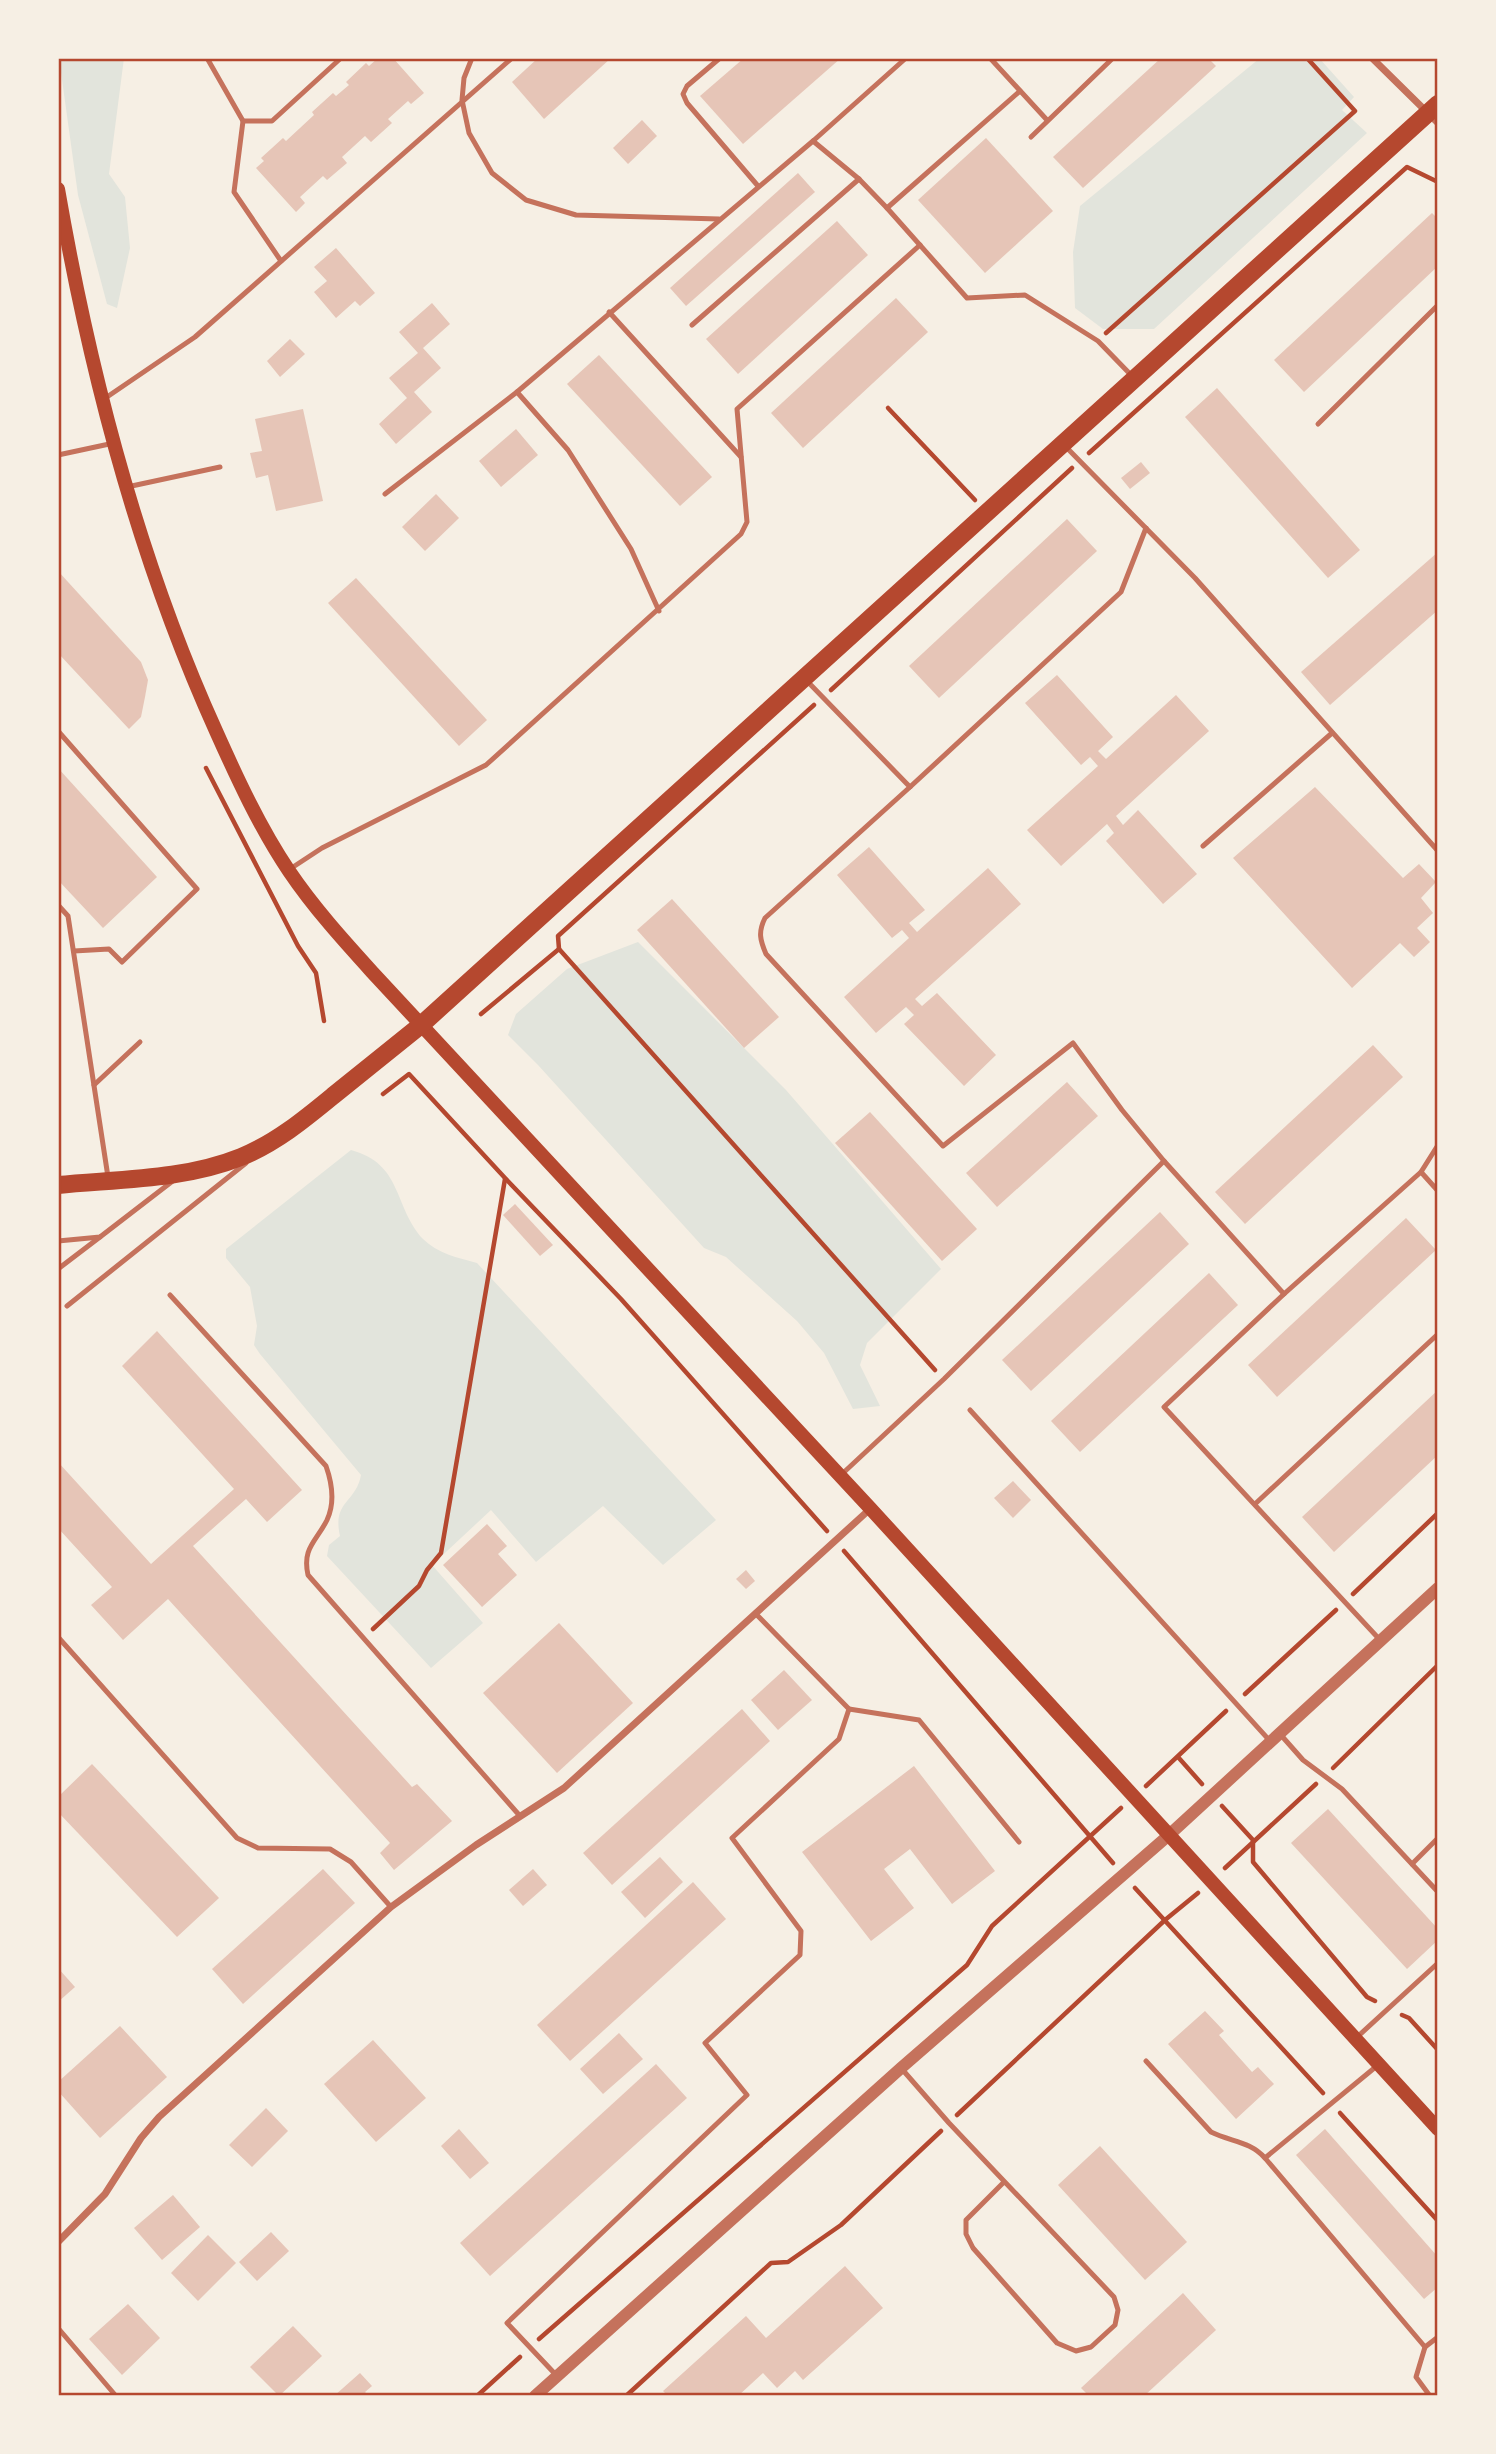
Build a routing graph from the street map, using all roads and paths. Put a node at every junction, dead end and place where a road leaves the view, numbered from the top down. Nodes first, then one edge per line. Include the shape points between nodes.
1 (207, 58) edge
2 (341, 58) edge
3 (472, 58) edge
4 (512, 58) edge
5 (720, 58) edge
6 (906, 58) edge
7 (990, 58) edge
8 (1114, 58) edge
9 (1307, 58) edge
10 (1372, 58) edge
11 (1020, 91) junction
12 (462, 100) junction
13 (1435, 113) edge
14 (1047, 120) junction
15 (243, 121) junction
16 (1031, 137) dead end
17 (813, 141) junction
18 (859, 179) junction
19 (1438, 182) edge
20 (758, 186) junction
21 (58, 189) edge
22 (887, 208) junction
23 (719, 219) junction
24 (920, 245) junction
25 (281, 261) junction
26 (1438, 305) edge
27 (609, 312) junction
28 (692, 325) dead end
29 (1098, 341) junction
30 (1134, 378) junction
31 (517, 392) junction
32 (102, 401) junction
33 (888, 408) dead end
34 (1318, 424) dead end
35 (114, 443) junction
36 (1064, 444) junction
37 (58, 455) edge
38 (741, 457) junction
39 (1080, 461) junction
40 (220, 467) dead end
41 (127, 486) junction
42 (385, 494) dead end
43 (987, 513) junction
44 (1146, 528) junction
45 (1004, 531) junction
46 (659, 611) junction
47 (805, 678) junction
48 (823, 697) junction
49 (58, 732) edge
50 (1332, 733) junction
51 (206, 768) dead end
52 (910, 787) junction
53 (1203, 846) dead end
54 (1438, 851) edge
55 (288, 870) junction
56 (58, 905) edge
57 (559, 949) junction
58 (74, 951) junction
59 (481, 1014) dead end
60 (324, 1021) dead end
61 (421, 1025) junction
62 (140, 1042) dead end
63 (94, 1085) junction
64 (383, 1094) dead end
65 (278, 1137) junction
66 (1438, 1144) edge
67 (1164, 1161) junction
68 (1420, 1172) junction
69 (182, 1173) junction
70 (505, 1178) junction
71 (108, 1180) junction
72 (58, 1185) edge
73 (1438, 1191) edge
74 (100, 1237) junction
75 (58, 1241) edge
76 (58, 1269) edge
77 (1284, 1294) junction
78 (170, 1295) dead end
79 (67, 1306) dead end
80 (1438, 1334) edge
81 (944, 1379) junction
82 (970, 1410) dead end
83 (840, 1476) junction
84 (1255, 1504) junction
85 (870, 1508) junction
86 (1438, 1513) edge
87 (835, 1540) junction
88 (1438, 1588) edge
89 (1345, 1602) junction
90 (755, 1613) junction
91 (58, 1637) edge
92 (362, 1639) junction
93 (1381, 1641) junction
94 (1438, 1665) edge
95 (1217, 1701) dead end
96 (1235, 1702) junction
97 (849, 1709) junction
98 (1226, 1711) junction
99 (1275, 1738) junction
100 (1178, 1756) dead end
101 (1325, 1776) junction
102 (520, 1816) junction
103 (1169, 1835) junction
104 (1438, 1838) edge
105 (1018, 1842) dead end
106 (1412, 1864) junction
107 (1438, 1892) edge
108 (391, 1906) junction
109 (1438, 1963) edge
110 (1389, 2009) junction
111 (1355, 2039) junction
112 (1438, 2050) edge
113 (1146, 2061) dead end
114 (1378, 2064) junction
115 (901, 2068) junction
116 (1332, 2104) junction
117 (949, 2123) junction
118 (1438, 2129) edge
119 (1265, 2158) junction
120 (1004, 2182) junction
121 (1438, 2221) edge
122 (58, 2242) edge
123 (58, 2328) edge
124 (1438, 2337) edge
125 (530, 2347) junction
126 (1425, 2347) junction
127 (557, 2376) junction
128 (116, 2396) edge
129 (477, 2396) edge
130 (535, 2396) edge
131 (626, 2396) edge
132 (1430, 2396) edge

1 - 15 lane
2 - 15 lane via 272,121
3 - 12 lane
4 - 12 lane
5 - 20 lane via 683,94
6 - 17 lane
7 - 11 lane
8 - 14 lane
9 - 29 path via 1355,111
10 - 13 street
11 - 14 lane
11 - 22 lane
12 - 23 lane via 469,133 492,173 526,200 576,215
12 - 25 lane
13 - 30 main road
14 - 16 lane
15 - 25 lane via 234,192
17 - 18 lane
17 - 20 lane
18 - 22 lane
18 - 28 lane
19 - 39 path via 1407,167
20 - 23 lane
21 - 32 main road
22 - 24 lane
23 - 27 lane
24 - 29 lane via 967,298 1025,295
24 - 38 lane via 737,409
25 - 32 lane via 195,337
26 - 34 lane
27 - 31 lane
27 - 38 lane
29 - 30 lane
30 - 36 main road
31 - 42 lane
31 - 46 lane via 568,450 631,549
32 - 35 main road
33 - 43 path
35 - 37 lane
35 - 41 main road
36 - 39 lane
36 - 43 main road
38 - 46 lane via 747,522 741,534
39 - 44 lane
39 - 45 path
40 - 41 lane
41 - 55 main road via 194,684
43 - 45 path
43 - 47 main road
44 - 50 lane
44 - 52 lane via 1121,592
45 - 48 path
46 - 55 lane via 486,765 322,848
47 - 48 lane
47 - 61 main road
48 - 52 lane
48 - 57 path via 558,936
49 - 58 lane via 197,889 122,962 109,949
50 - 53 lane
50 - 54 lane
51 - 60 path via 316,973
52 - 67 lane via 765,918 760,941 766,954 943,1146 1073,1043
55 - 61 main road via 327,922
56 - 58 lane via 68,916
57 - 59 path
57 - 81 path
58 - 63 lane
61 - 65 main road
61 - 83 main road
62 - 63 lane
63 - 71 lane
64 - 70 path via 409,1074
65 - 69 main road via 244,1156
65 - 79 lane
66 - 68 lane
67 - 77 lane
67 - 81 lane
68 - 73 lane
68 - 77 lane
69 - 71 main road
69 - 74 lane
70 - 87 path via 621,1299
70 - 92 path via 440,1553 419,1586
71 - 72 main road
74 - 75 lane
74 - 76 lane
77 - 84 lane via 1164,1407
78 - 92 lane via 326,1466 332,1501 328,1519 305,1561 308,1575
80 - 84 lane
81 - 83 lane
82 - 96 lane
83 - 85 main road
84 - 89 lane
85 - 87 street
85 - 103 main road
86 - 89 path
87 - 90 street
87 - 125 path via 1090,1837 992,1926 967,1965
88 - 93 street
89 - 93 lane
89 - 96 path
90 - 97 lane
90 - 102 street via 565,1788
91 - 108 lane via 237,1838 258,1848 330,1849 351,1862
92 - 102 lane
93 - 99 street
94 - 101 path
95 - 98 path
96 - 98 path
96 - 99 lane
97 - 105 lane via 919,1720
97 - 125 lane via 839,1739 732,1838 801,1931 800,1955 705,2043 747,2095 507,2323
98 - 100 path
99 - 101 lane
99 - 103 street
101 - 106 lane
101 - 110 path via 1253,1840 1253,1862 1367,1997
102 - 108 street
103 - 111 main road
103 - 115 street
104 - 106 lane
106 - 107 lane
108 - 122 street via 159,2117 105,2194
109 - 110 lane
110 - 111 lane
110 - 112 path via 1409,2018
111 - 114 main road
113 - 119 lane via 1211,2132 1256,2148
114 - 116 lane
114 - 118 main road
115 - 117 lane
115 - 127 street
116 - 117 path via 1165,1920
116 - 119 lane
116 - 121 path
117 - 120 lane
117 - 131 path via 841,2225 788,2262 771,2263
119 - 126 lane
120 - 120 lane via 1114,2297 1118,2310 1115,2325 1091,2347 1076,2351 1057,2343 973,2248 966,2220
123 - 128 lane
124 - 126 lane
125 - 127 lane
125 - 129 path
126 - 132 lane via 1416,2377
127 - 130 street

